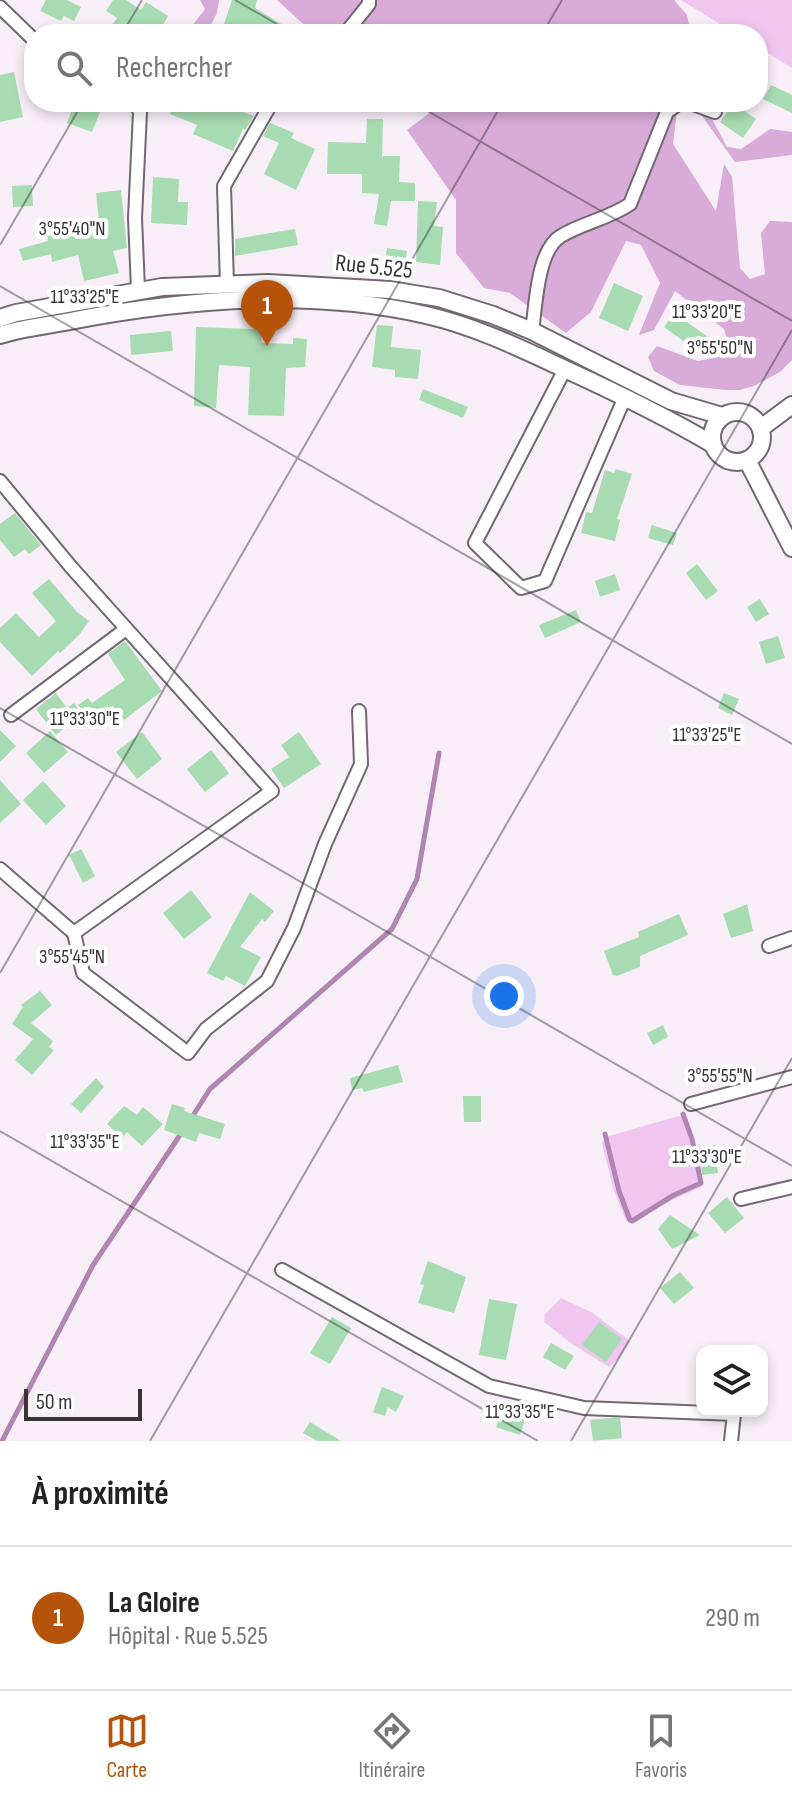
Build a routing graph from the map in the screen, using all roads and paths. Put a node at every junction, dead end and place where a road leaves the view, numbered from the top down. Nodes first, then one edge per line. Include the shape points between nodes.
1 (369, 0) edge
2 (0, 7) edge
3 (353, 24) edge
4 (24, 30) edge
5 (140, 112) edge
6 (266, 112) edge
7 (667, 112) edge
8 (227, 284) junction
9 (138, 289) junction
10 (0, 318) edge
11 (532, 331) junction
12 (0, 335) edge
13 (565, 369) junction
14 (625, 397) junction
15 (792, 405) edge
16 (722, 416) junction
17 (761, 428) junction
18 (712, 444) junction
19 (747, 460) junction
20 (0, 481) edge
21 (792, 548) edge
22 (126, 629) junction
23 (359, 711) dead end
24 (11, 715) dead end
25 (0, 869) edge
26 (74, 933) junction
27 (792, 938) edge
28 (769, 946) dead end
29 (792, 1077) edge
30 (691, 1104) dead end
31 (792, 1187) edge
32 (741, 1199) dead end
33 (282, 1270) dead end
34 (731, 1441) edge

1 - 3 street
2 - 4 street
5 - 9 street
6 - 8 street via 224,186
7 - 11 street via 630,204 551,243
8 - 9 street, Rue 5.525
8 - 11 street, Rue 5.525 via 390,290 439,298
9 - 10 street, Rue 5.525
11 - 16 street, Rue 5.525 via 671,401
12 - 13 street, Rue 5.525 via 156,307 342,302 429,315
13 - 14 street, Rue 5.525
13 - 14 street via 475,543 521,588 545,581
14 - 18 street, Rue 5.525
15 - 17 street
16 - 17 street via 745,413
16 - 18 street via 713,429
17 - 19 street via 761,443
18 - 19 street via 731,462
19 - 21 street
20 - 22 street
22 - 24 street
22 - 26 street via 272,791
23 - 26 street via 361,764 294,928 267,981 206,1029 188,1053 83,973
25 - 26 street
27 - 28 street
29 - 30 street
31 - 32 street
33 - 34 street via 489,1386 584,1408 734,1414

